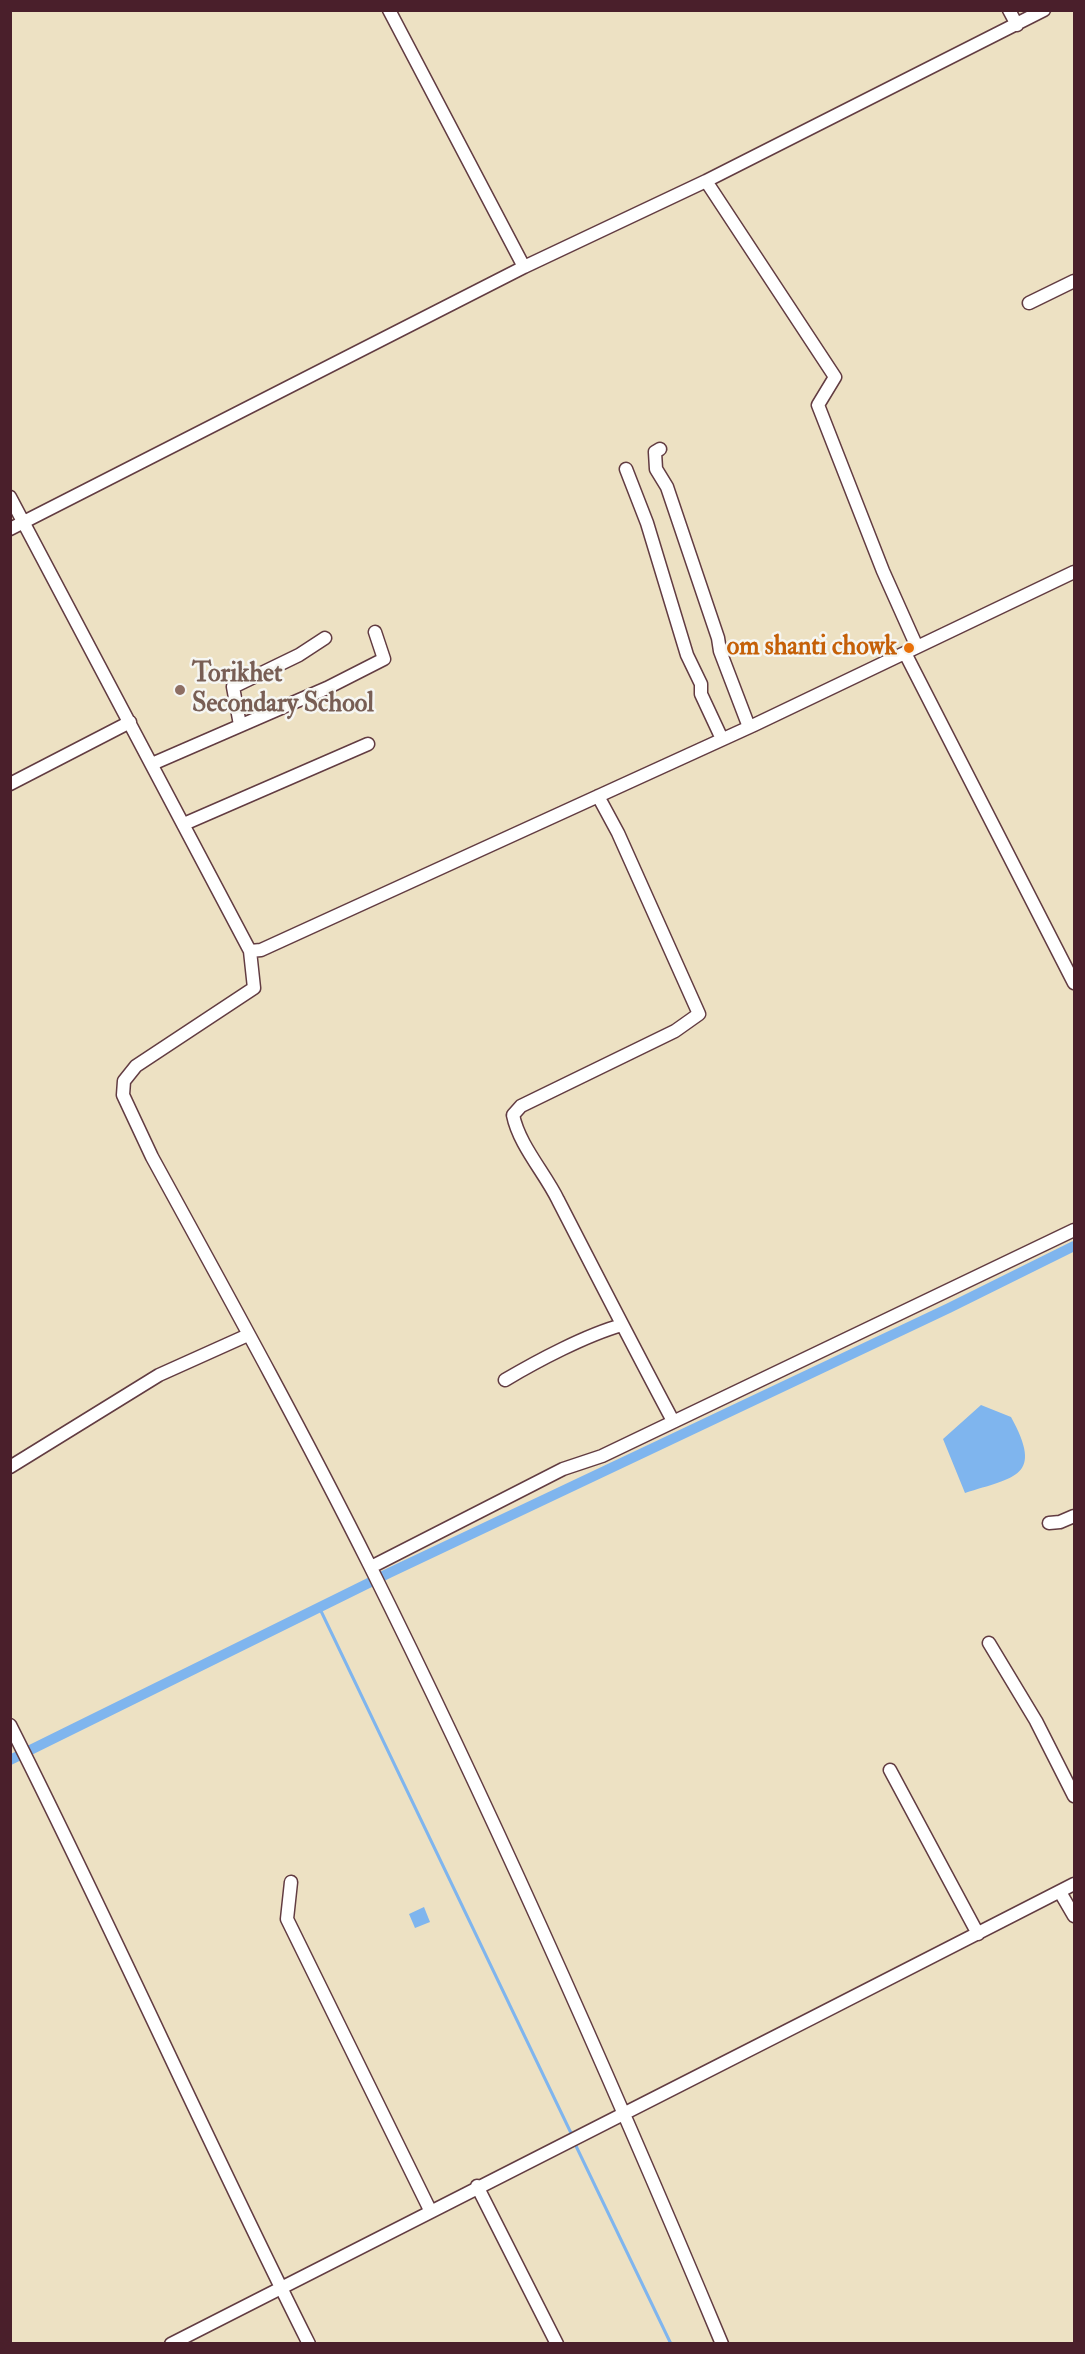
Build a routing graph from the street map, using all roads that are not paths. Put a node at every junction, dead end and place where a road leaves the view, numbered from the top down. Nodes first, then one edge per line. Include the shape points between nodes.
1 (389, 10) edge
2 (1009, 10) edge
3 (1044, 10) edge
4 (1017, 25) junction
5 (706, 181) junction
6 (524, 267) junction
7 (1074, 281) edge
8 (1029, 303) dead end
9 (660, 449) dead end
10 (626, 469) dead end
11 (10, 497) edge
12 (24, 522) junction
13 (10, 529) edge
14 (1074, 572) edge
15 (375, 632) dead end
16 (325, 638) dead end
17 (911, 650) junction
18 (130, 722) junction
19 (240, 725) junction
20 (749, 727) junction
21 (722, 740) junction
22 (368, 744) dead end
23 (152, 764) junction
24 (10, 784) edge
25 (598, 796) junction
26 (184, 824) junction
27 (250, 951) junction
28 (1074, 983) edge
29 (1074, 1230) edge
30 (622, 1325) junction
31 (248, 1335) junction
32 (505, 1380) dead end
33 (673, 1421) junction
34 (10, 1467) edge
35 (1074, 1516) edge
36 (1050, 1523) dead end
37 (372, 1570) junction
38 (989, 1643) dead end
39 (10, 1725) edge
40 (890, 1770) dead end
41 (1074, 1796) edge
42 (291, 1882) dead end
43 (1074, 1884) edge
44 (1060, 1892) junction
45 (1074, 1916) edge
46 (978, 1934) junction
47 (625, 2112) junction
48 (477, 2186) junction
49 (430, 2210) junction
50 (281, 2287) junction
51 (171, 2343) edge
52 (309, 2343) edge
53 (557, 2343) edge
54 (722, 2343) edge

1 - 6 street
2 - 4 street
3 - 4 street
4 - 5 street
5 - 6 street
5 - 17 street via 835,377 818,405
6 - 12 street
7 - 8 street
9 - 20 street via 655,452 657,469 667,486
10 - 21 street via 647,523 687,655
11 - 12 street
12 - 13 street
12 - 18 street
14 - 17 street
15 - 19 street via 384,659
16 - 19 street via 299,656 233,687
17 - 20 street
17 - 28 street
18 - 23 street
18 - 24 street
19 - 23 street
20 - 21 street
21 - 25 street
22 - 26 street
23 - 26 street
25 - 27 street via 261,950
25 - 30 street via 699,1014 675,1031 520,1106 513,1115
26 - 27 street
27 - 31 street via 254,988 136,1066 124,1082 123,1095
29 - 33 street
30 - 32 street via 606,1329
30 - 33 street
31 - 34 street via 159,1375
31 - 37 street
33 - 37 street via 602,1456 563,1469
35 - 36 street
37 - 47 street via 479,1790
38 - 41 street via 1036,1721
39 - 50 street via 107,1917
40 - 46 street
42 - 49 street via 287,1919
43 - 44 street
44 - 45 street
44 - 46 street
46 - 47 street
47 - 48 street
47 - 54 street
48 - 49 street
48 - 53 street
49 - 50 street
50 - 51 street
50 - 52 street

